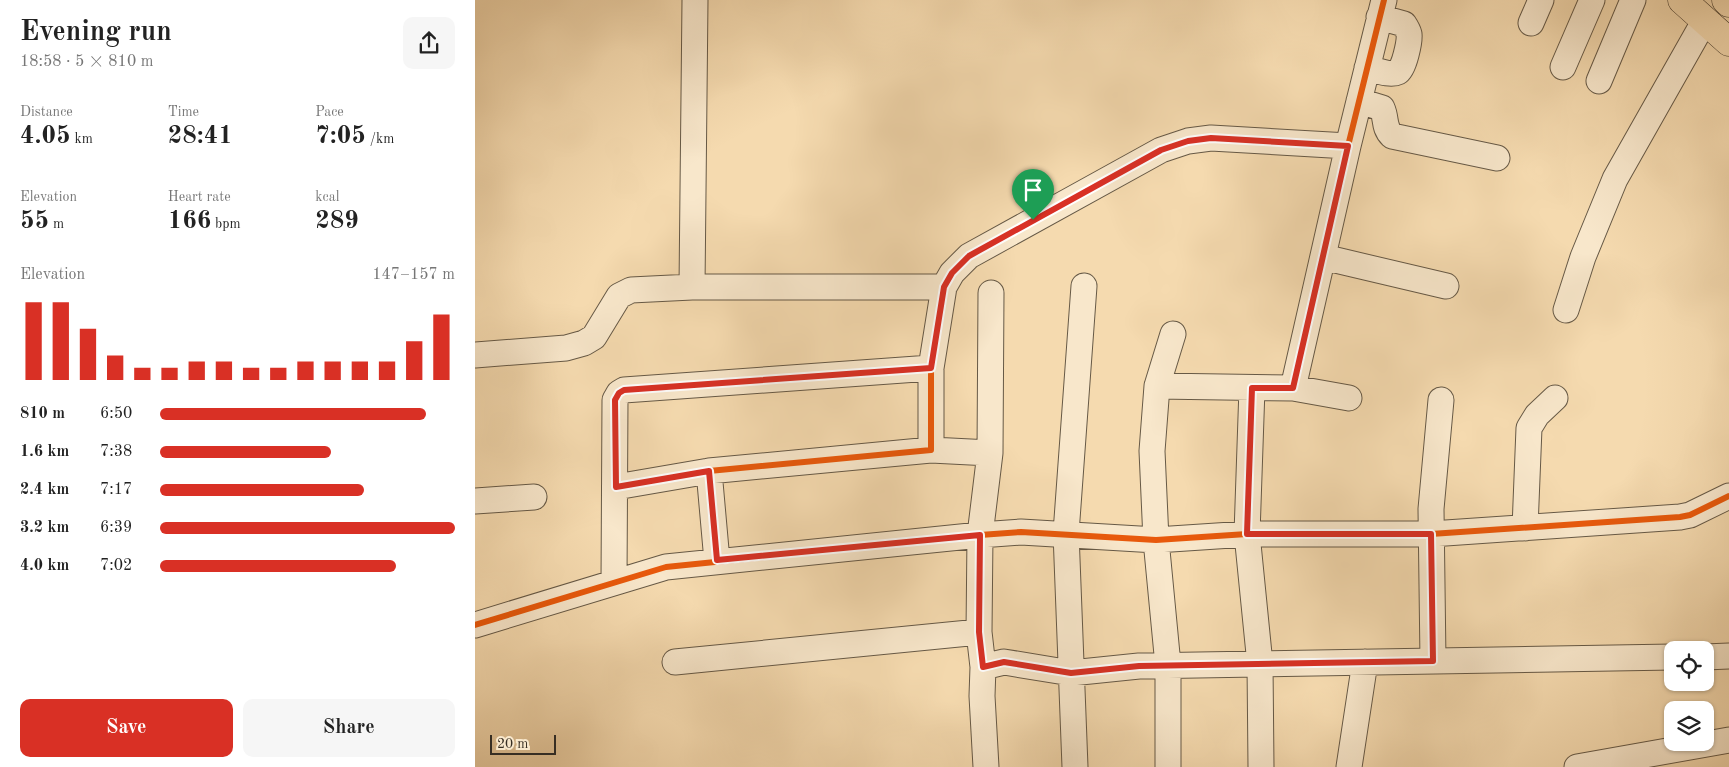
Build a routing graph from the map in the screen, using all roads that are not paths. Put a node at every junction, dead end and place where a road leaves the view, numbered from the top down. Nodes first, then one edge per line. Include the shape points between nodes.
1 (695, 0) edge
2 (1541, 0) edge
3 (1592, 0) edge
4 (1633, 0) edge
5 (1682, 0) edge
6 (1726, 0) edge
7 (1729, 3) edge
8 (1382, 9) edge
9 (1705, 20) junction
10 (1531, 23) dead end
11 (1729, 42) edge
12 (1563, 67) dead end
13 (1367, 68) junction
14 (1599, 81) dead end
15 (1359, 101) junction
16 (1348, 146) junction
17 (1497, 158) dead end
18 (1323, 257) junction
19 (1084, 286) dead end
20 (1446, 286) dead end
21 (692, 287) junction
22 (944, 287) junction
23 (991, 293) dead end
24 (1566, 310) dead end
25 (1173, 334) dead end
26 (475, 355) edge
27 (931, 368) junction
28 (1157, 386) junction
29 (1252, 388) junction
30 (1293, 388) junction
31 (1349, 398) dead end
32 (1555, 398) dead end
33 (1441, 400) dead end
34 (931, 450) junction
35 (990, 453) junction
36 (709, 471) junction
37 (616, 487) junction
38 (1729, 496) edge
39 (533, 498) dead end
40 (475, 501) edge
41 (1525, 528) junction
42 (1065, 533) junction
43 (1247, 534) junction
44 (1431, 534) junction
45 (980, 535) junction
46 (1156, 540) junction
47 (717, 560) junction
48 (614, 582) junction
49 (475, 625) edge
50 (979, 632) junction
51 (1714, 656) edge
52 (1729, 656) edge
53 (1664, 657) edge
54 (1433, 661) junction
55 (675, 662) dead end
56 (1365, 662) junction
57 (1260, 664) junction
58 (1168, 665) junction
59 (983, 667) junction
60 (1071, 673) junction
61 (1729, 740) edge
62 (986, 767) edge
63 (1075, 767) edge
64 (1168, 767) edge
65 (1261, 767) edge
66 (1349, 767) edge
67 (1577, 767) edge

1 - 21 street
2 - 10 street
3 - 12 street
4 - 14 street
5 - 9 main road
6 - 7 main road
8 - 13 street
8 - 13 street via 1408,30 1403,68 1392,73
9 - 11 main road
9 - 24 street via 1615,179 1583,257
13 - 15 street
15 - 16 street
15 - 17 street via 1382,108 1387,130 1392,136
16 - 18 street
16 - 22 street via 1211,138 1161,150 969,256 952,273
18 - 20 street
18 - 30 street
19 - 42 street
21 - 22 street
21 - 26 street via 631,290 619,296 594,337 584,344
22 - 27 street
23 - 35 street
25 - 28 street
27 - 34 street
27 - 37 street via 624,390 615,400
28 - 29 street
28 - 46 street via 1152,451
29 - 30 street
29 - 43 street
30 - 31 street
32 - 41 street via 1537,414 1529,428
33 - 44 street
34 - 35 street
34 - 36 street
35 - 45 street
36 - 37 street
36 - 47 street
37 - 48 street
38 - 41 street via 1680,518
39 - 40 street
41 - 44 street
42 - 45 street
42 - 46 street
42 - 60 street
43 - 44 street
43 - 46 street
43 - 57 street
44 - 54 street
45 - 47 street
45 - 50 street
46 - 58 street
47 - 48 street via 666,567
48 - 49 street
50 - 55 street
50 - 59 street
51 - 52 street
53 - 54 street
54 - 56 street
56 - 57 street
56 - 66 street
57 - 58 street
57 - 65 street
58 - 60 street
58 - 64 street
59 - 60 street via 1004,662
59 - 62 street via 981,696
60 - 63 street
61 - 67 street

